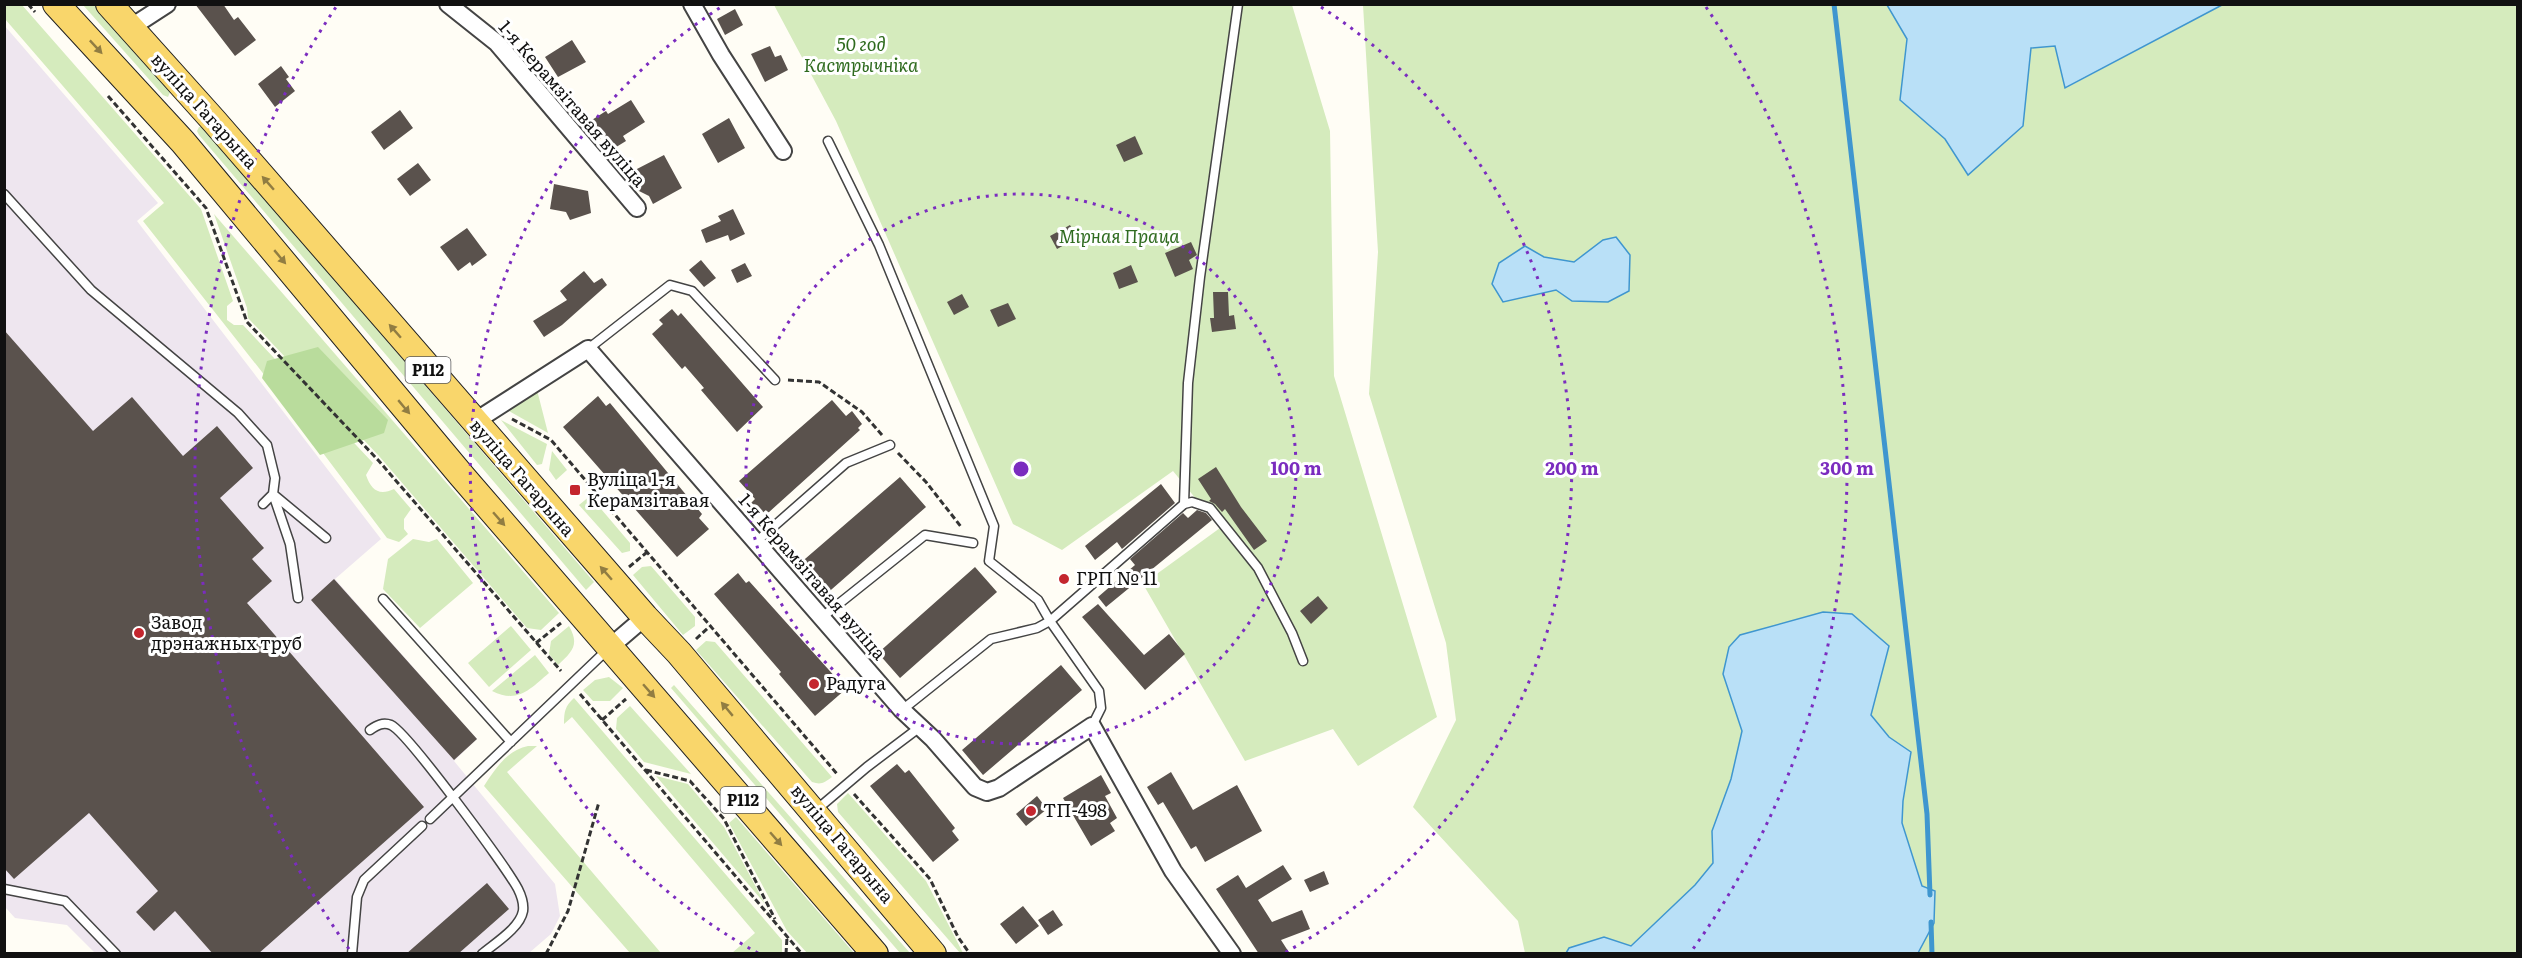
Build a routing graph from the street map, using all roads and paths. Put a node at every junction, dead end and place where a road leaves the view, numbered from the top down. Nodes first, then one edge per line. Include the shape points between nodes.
1 (28, 4) edge
2 (109, 4) edge
3 (167, 4) edge
4 (448, 4) edge
5 (692, 4) edge
6 (1238, 4) edge
7 (46, 9) edge
8 (130, 28) junction
9 (176, 79) junction
10 (106, 93) dead end
11 (152, 108) junction
12 (214, 121) junction
13 (828, 141) dead end
14 (183, 142) junction
15 (783, 152) dead end
16 (4, 194) edge
17 (637, 208) dead end
18 (588, 349) junction
19 (775, 380) dead end
20 (484, 416) junction
21 (890, 445) dead end
22 (273, 494) junction
23 (264, 504) dead end
24 (1184, 504) junction
25 (326, 538) dead end
26 (756, 542) junction
27 (973, 543) dead end
28 (646, 552) junction
29 (625, 570) dead end
30 (298, 598) dead end
31 (383, 599) dead end
32 (645, 617) junction
33 (567, 618) dead end
34 (822, 618) junction
35 (1050, 621) junction
36 (709, 627) junction
37 (536, 643) junction
38 (690, 644) dead end
39 (610, 646) junction
40 (1303, 661) dead end
41 (561, 671) dead end
42 (577, 691) dead end
43 (632, 694) dead end
44 (902, 710) junction
45 (602, 720) junction
46 (1092, 726) junction
47 (920, 727) junction
48 (370, 730) dead end
49 (511, 741) junction
50 (645, 769) junction
51 (846, 785) junction
52 (452, 798) junction
53 (599, 802) dead end
54 (814, 812) junction
55 (430, 819) dead end
56 (422, 826) dead end
57 (4, 889) edge
58 (779, 926) junction
59 (787, 936) junction
60 (116, 954) edge
61 (352, 954) edge
62 (482, 954) edge
63 (546, 954) edge
64 (786, 954) edge
65 (802, 954) edge
66 (875, 954) edge
67 (933, 954) edge
68 (970, 954) edge
69 (1232, 954) edge

1 - 7 path
2 - 8 main road, вуліца Гагарына / Р112
3 - 8 street
4 - 17 street, 1-я Керамзітавая вуліца via 497,43
5 - 15 street
6 - 24 lane via 1188,383
7 -> 11 main road, вуліца Гагарына / Р112
8 - 9 main road, вуліца Гагарына / Р112
9 - 11 main road via 181,89 175,106 164,111
9 - 12 main road, вуліца Гагарына / Р112
10 - 37 path via 206,208 246,322 378,460
11 - 14 main road, вуліца Гагарына / Р112
12 - 14 main road via 202,115 189,118 182,129
20 -> 12 main road, вуліца Гагарына / Р112
13 - 35 lane via 879,245 994,526 989,561 1038,600
14 -> 39 main road, вуліца Гагарына / Р112 via 461,475
16 - 22 lane via 91,290 238,413 267,445 275,478
18 - 19 lane via 670,285 692,291
18 - 20 street
18 - 26 street, 1-я Керамзітавая вуліца
20 - 28 path via 551,440
32 -> 20 main road, вуліца Гагарына / Р112
21 - 26 lane via 846,463
22 - 23 lane
22 - 25 lane
22 - 30 lane via 290,544
24 - 35 lane
24 - 40 lane via 1210,508 1258,568
26 - 34 street, 1-я Керамзітавая вуліца
27 - 34 lane via 925,535
28 - 29 path
28 - 36 path
31 - 49 lane
32 - 39 street
54 -> 32 main road, вуліца Гагарына / Р112
33 - 37 path
34 - 44 street, 1-я Керамзітавая вуліца
35 - 44 lane via 991,639
35 - 46 lane via 1099,691 1101,708
36 - 38 path
36 - 51 path
37 - 41 path
39 - 49 lane
39 -> 66 main road, вуліца Гагарына / Р112
42 - 45 path
43 - 45 path
44 - 47 street, 1-я Керамзітавая вуліца
45 - 50 path
46 - 47 street, 1-я Керамзітавая вуліца via 987,792 975,787
46 - 69 street via 1173,871
47 - 51 lane
48 - 52 lane via 381,724 393,726
49 - 52 lane
50 - 58 path
50 - 58 path via 690,781 724,819
51 - 54 lane
51 - 68 path via 930,879
52 - 55 lane
52 - 62 lane via 509,874 524,908 518,921
53 - 63 path via 568,910
54 - 67 main road, вуліца Гагарына / Р112
56 - 61 lane via 364,880 357,897
57 - 60 lane via 65,902
58 - 59 path
59 - 64 path
59 - 65 path

